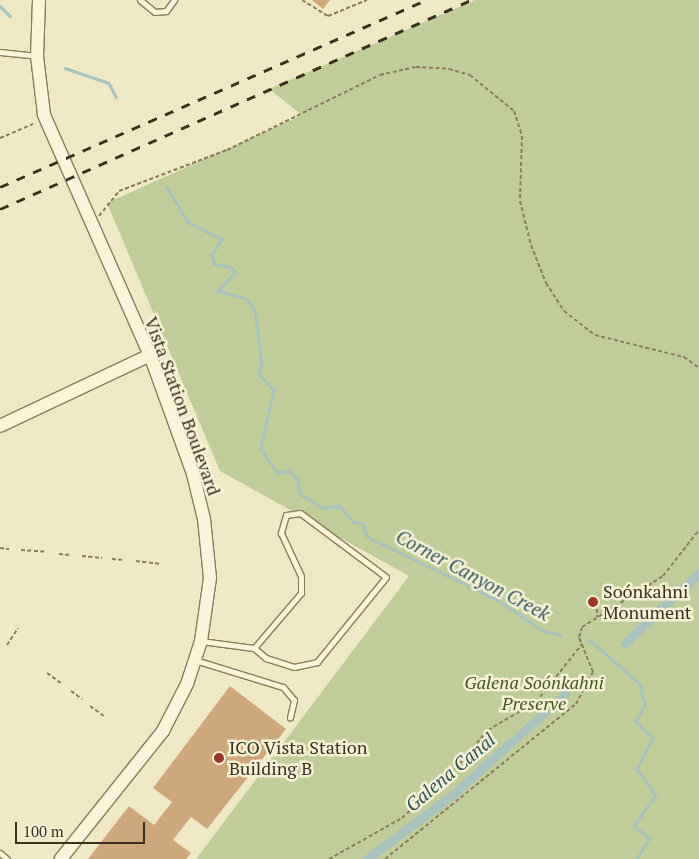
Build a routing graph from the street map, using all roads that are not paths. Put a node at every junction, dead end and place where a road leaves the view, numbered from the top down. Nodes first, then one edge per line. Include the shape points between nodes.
1 (39, 0) edge
2 (140, 0) edge
3 (174, 0) edge
4 (0, 52) edge
5 (37, 56) junction
6 (150, 355) junction
7 (0, 426) edge
8 (201, 641) junction
9 (254, 648) junction
10 (195, 660) junction
11 (290, 718) dead end
12 (0, 853) edge
13 (8, 859) edge
14 (61, 859) edge

1 - 5 street, Vista Station Boulevard
2 - 3 lane via 155,12 166,10
4 - 5 lane
5 - 6 street, Vista Station Boulevard via 44,115
6 - 7 street
6 - 8 street, Vista Station Boulevard via 204,519 210,578
8 - 9 lane
8 - 10 street, Vista Station Boulevard
9 - 9 lane via 266,658 294,667 316,662 386,577 300,513 286,515 281,533 301,576 301,593
10 - 11 lane via 283,687 294,700
10 - 14 street, Vista Station Boulevard via 163,730
12 - 13 lane

